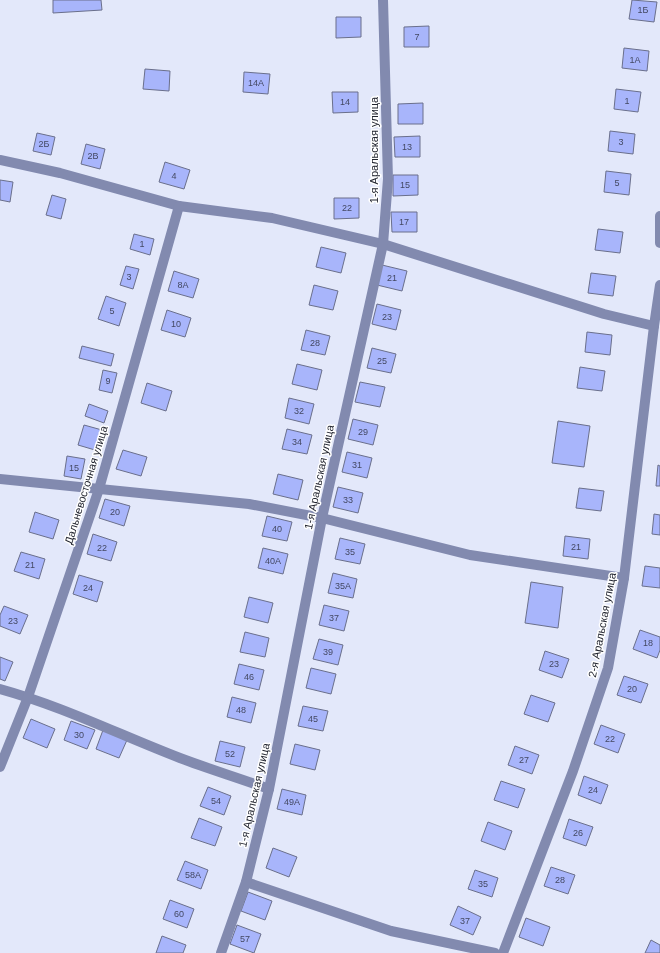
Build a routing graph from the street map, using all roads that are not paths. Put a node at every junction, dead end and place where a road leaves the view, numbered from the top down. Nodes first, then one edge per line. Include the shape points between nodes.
1 (383, 0) edge
2 (0, 160) edge
3 (179, 206) junction
4 (660, 216) edge
5 (660, 243) edge
6 (383, 244) junction
7 (660, 285) edge
8 (654, 326) junction
9 (0, 479) edge
10 (99, 489) junction
11 (322, 518) junction
12 (624, 578) junction
13 (0, 689) edge
14 (28, 697) junction
15 (0, 767) edge
16 (269, 789) junction
17 (246, 882) junction
18 (221, 953) edge
19 (495, 953) edge
20 (503, 953) edge

1 - 6 street, 1-я Аральская улица via 388,179
2 - 3 street via 60,172
3 - 6 street via 272,218
3 - 10 street, Дальневосточная улица
4 - 5 street
6 - 8 street via 604,314
6 - 11 street, 1-я Аральская улица
7 - 8 street, 2-я Аральская улица
8 - 12 street, 2-я Аральская улица
9 - 10 street
10 - 11 street via 250,504
10 - 14 street, Дальневосточная улица
11 - 12 street via 470,555
11 - 16 street, 1-я Аральская улица
12 - 20 street, 2-я Аральская улица via 608,668
13 - 14 street
14 - 15 street, Дальневосточная улица
14 - 16 street via 180,758
16 - 17 street, 1-я Аральская улица
17 - 18 street, 1-я Аральская улица
17 - 19 street via 391,931

